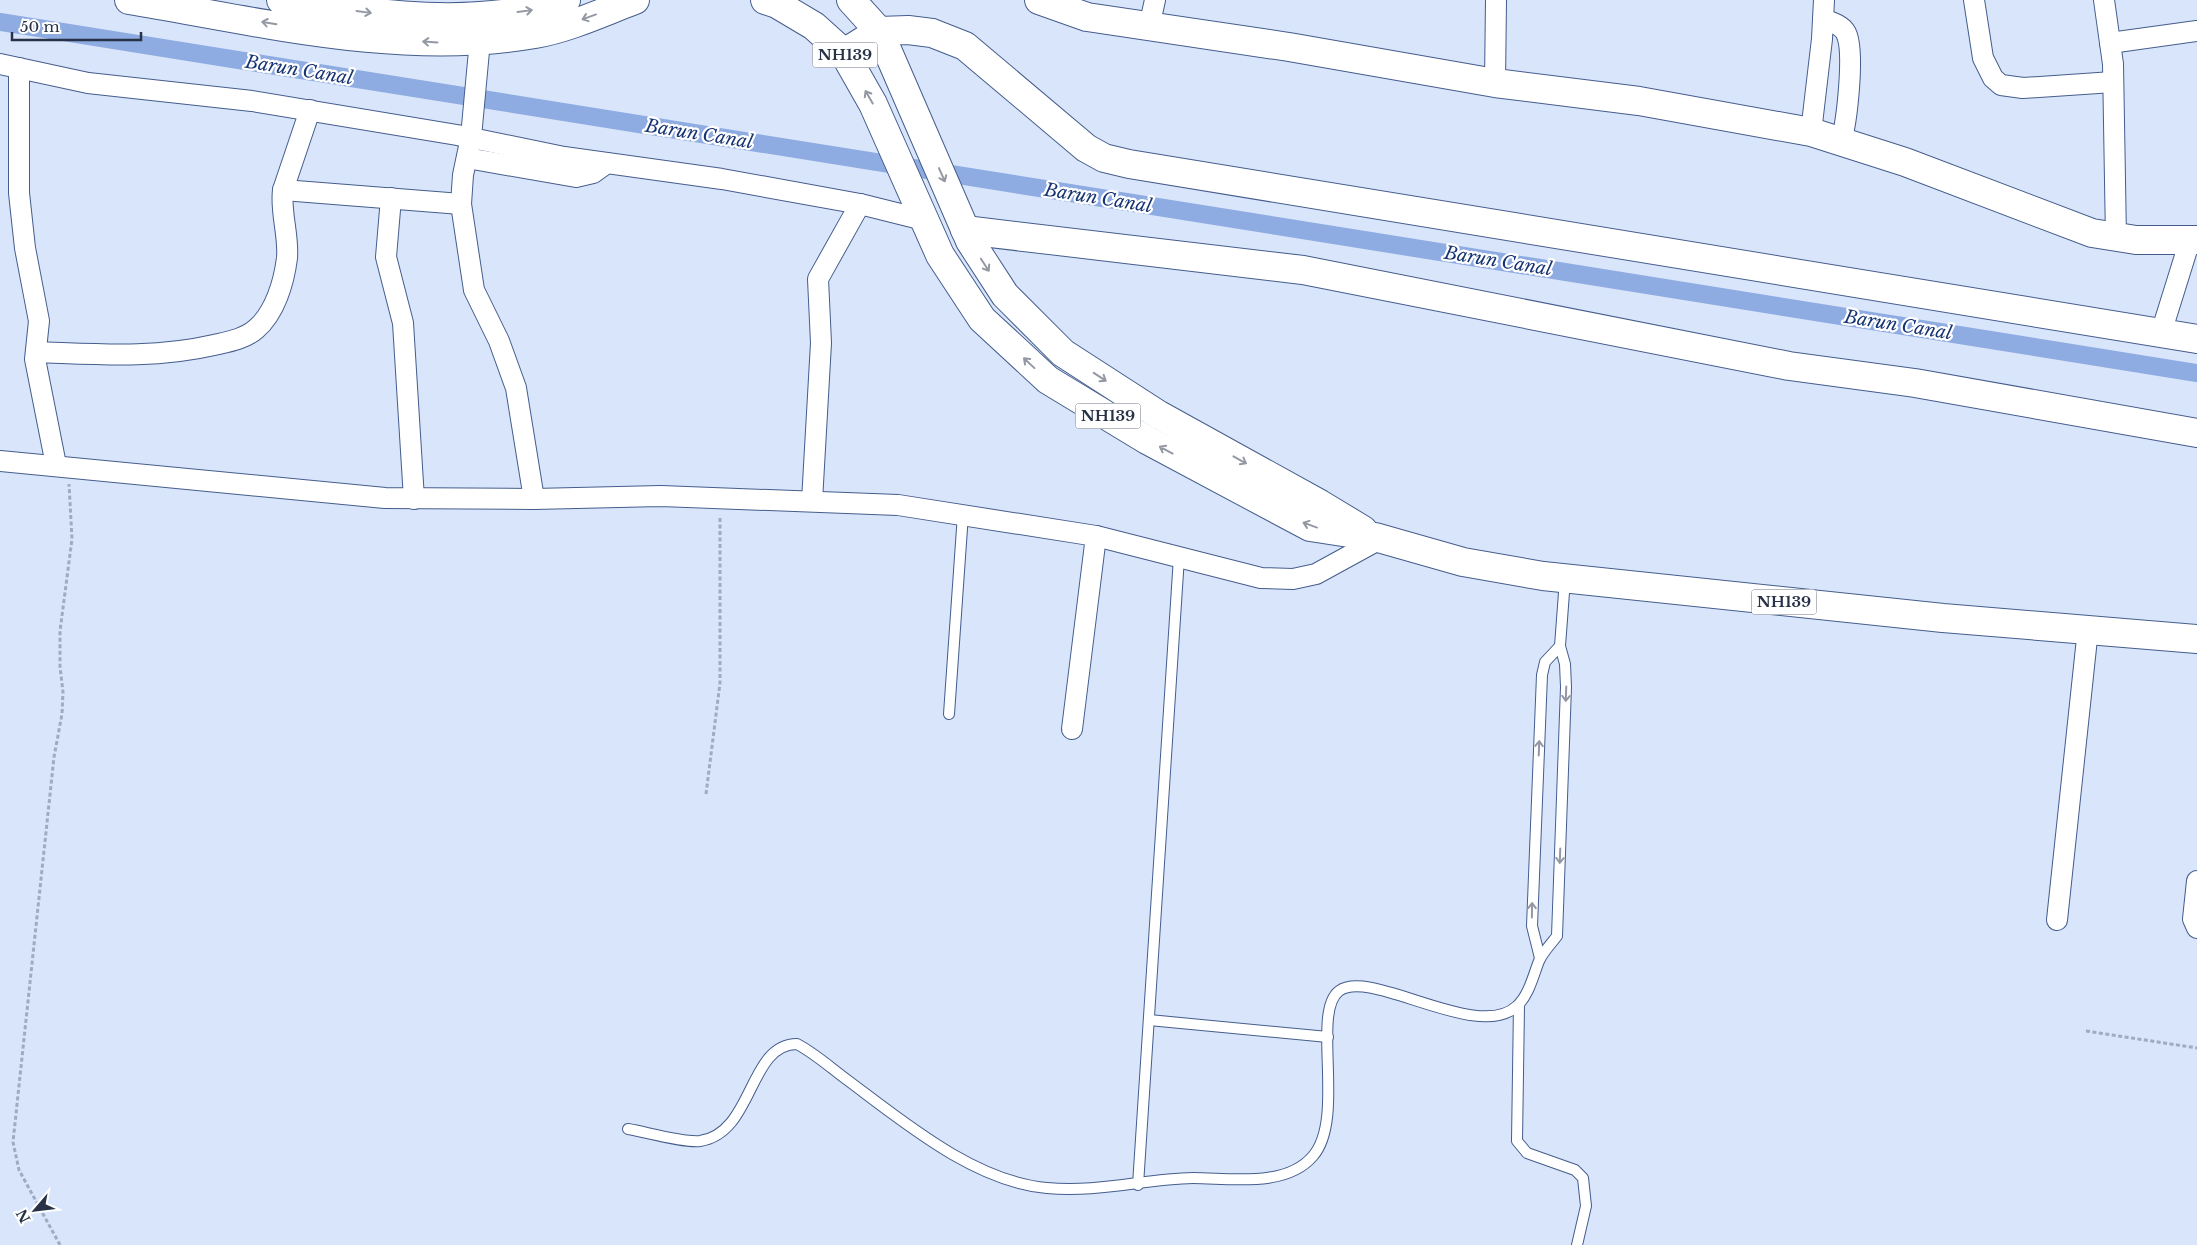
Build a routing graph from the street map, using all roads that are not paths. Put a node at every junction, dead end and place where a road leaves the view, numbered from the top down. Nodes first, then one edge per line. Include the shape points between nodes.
1 (129, 0) edge
2 (281, 0) edge
3 (635, 0) edge
4 (765, 0) edge
5 (851, 0) edge
6 (1039, 0) edge
7 (1155, 0) edge
8 (1496, 0) edge
9 (1974, 0) edge
10 (2104, 0) edge
11 (563, 1) edge
12 (1823, 10) edge
13 (1149, 26) junction
14 (879, 31) junction
15 (2197, 31) edge
16 (480, 40) junction
17 (2110, 43) junction
18 (844, 53) junction
19 (10, 66) edge
20 (2113, 82) junction
21 (1495, 83) junction
22 (310, 110) junction
23 (1811, 132) junction
24 (471, 137) junction
25 (1841, 142) junction
26 (467, 158) junction
27 (607, 163) junction
28 (283, 190) junction
29 (392, 198) junction
30 (461, 204) junction
31 (860, 204) junction
32 (920, 211) junction
33 (960, 218) junction
34 (2116, 238) junction
35 (2194, 240) edge
36 (2161, 333) junction
37 (2197, 339) edge
38 (36, 352) junction
39 (2197, 433) edge
40 (0, 461) edge
41 (61, 466) junction
42 (414, 499) junction
43 (534, 499) junction
44 (812, 501) junction
45 (963, 514) junction
46 (1096, 536) junction
47 (1377, 538) junction
48 (1179, 557) junction
49 (1565, 579) junction
50 (2088, 629) junction
51 (2197, 639) edge
52 (1560, 646) junction
53 (949, 714) dead end
54 (1072, 729) dead end
55 (2197, 882) edge
56 (2057, 920) dead end
57 (2197, 928) edge
58 (1540, 958) junction
59 (1519, 1005) junction
60 (1149, 1020) junction
61 (1328, 1037) junction
62 (628, 1129) dead end
63 (1138, 1185) junction
64 (1577, 1245) edge

16 -> 1 main road via 438,42 352,36
2 -> 11 main road via 428,18 482,17 541,8
3 -> 16 main road via 536,34
4 - 18 main road, NH139 via 814,26
5 - 14 main road, NH139
6 - 13 main road via 1087,18
7 - 13 street
8 - 21 street
9 - 20 street via 1983,58 1993,78 2001,85 2023,88
10 - 17 street
12 - 23 street
12 - 25 street via 1847,34 1849,47 1848,107
13 - 21 main road
14 - 18 main road
14 -> 33 main road, NH139
14 - 36 main road via 932,33 965,46 1086,148 1104,158 1129,164
15 - 17 street
16 - 24 street
17 - 20 street
32 -> 18 main road, NH139 via 873,104
19 - 22 street via 120,87
19 - 38 street via 25,248 39,321
20 - 34 street
21 - 23 main road via 1639,101
22 - 24 street
22 - 28 street
23 - 25 main road
24 - 26 street
24 - 27 street
25 - 34 main road via 1905,162 2059,223
26 - 27 street via 576,177 593,173
26 - 30 street
27 - 31 street via 722,179
28 - 29 street
28 - 38 street via 281,200 287,258 274,306 254,331 224,343 150,355
29 - 30 street
29 - 42 street via 386,257 403,323
30 - 43 street via 474,290 502,348 516,388
31 - 32 street
31 - 44 street via 818,279 821,343
47 -> 32 main road, NH139 via 1310,527 1147,440 1048,380 982,319 940,254
33 - 39 main road via 1303,270 1789,366 1915,383
33 -> 47 main road, NH139 via 1005,295 1063,353 1159,415
34 - 35 main road
35 - 36 street
36 - 37 main road
38 - 41 street via 37,371
40 - 41 street
41 - 42 street
42 - 43 street
43 - 44 street via 661,496
44 - 45 street via 898,505
45 - 46 street
45 - 53 lane
46 - 48 street
46 - 54 street
47 - 48 street via 1316,574 1293,579 1261,578
47 - 49 main road, NH139 via 1463,562
48 - 60 lane
49 - 50 main road, NH139 via 1942,618
49 - 52 lane
50 - 51 main road, NH139
50 - 56 street
52 -> 58 lane via 1566,688 1556,936
58 -> 52 lane via 1532,919 1542,675 1545,662
55 - 57 street via 2193,919
58 - 59 lane
59 - 61 lane via 1507,1014 1490,1018 1357,985 1337,992 1331,1001
59 - 64 lane via 1517,1141 1527,1153 1575,1170 1583,1178 1586,1206
60 - 61 lane
60 - 63 lane
61 - 63 lane via 1326,1123 1321,1143 1313,1156 1297,1169 1279,1176 1186,1179
62 - 63 lane via 697,1141 714,1138 734,1121 772,1055 786,1044 797,1044 931,1140 989,1175 1044,1188 1099,1189

